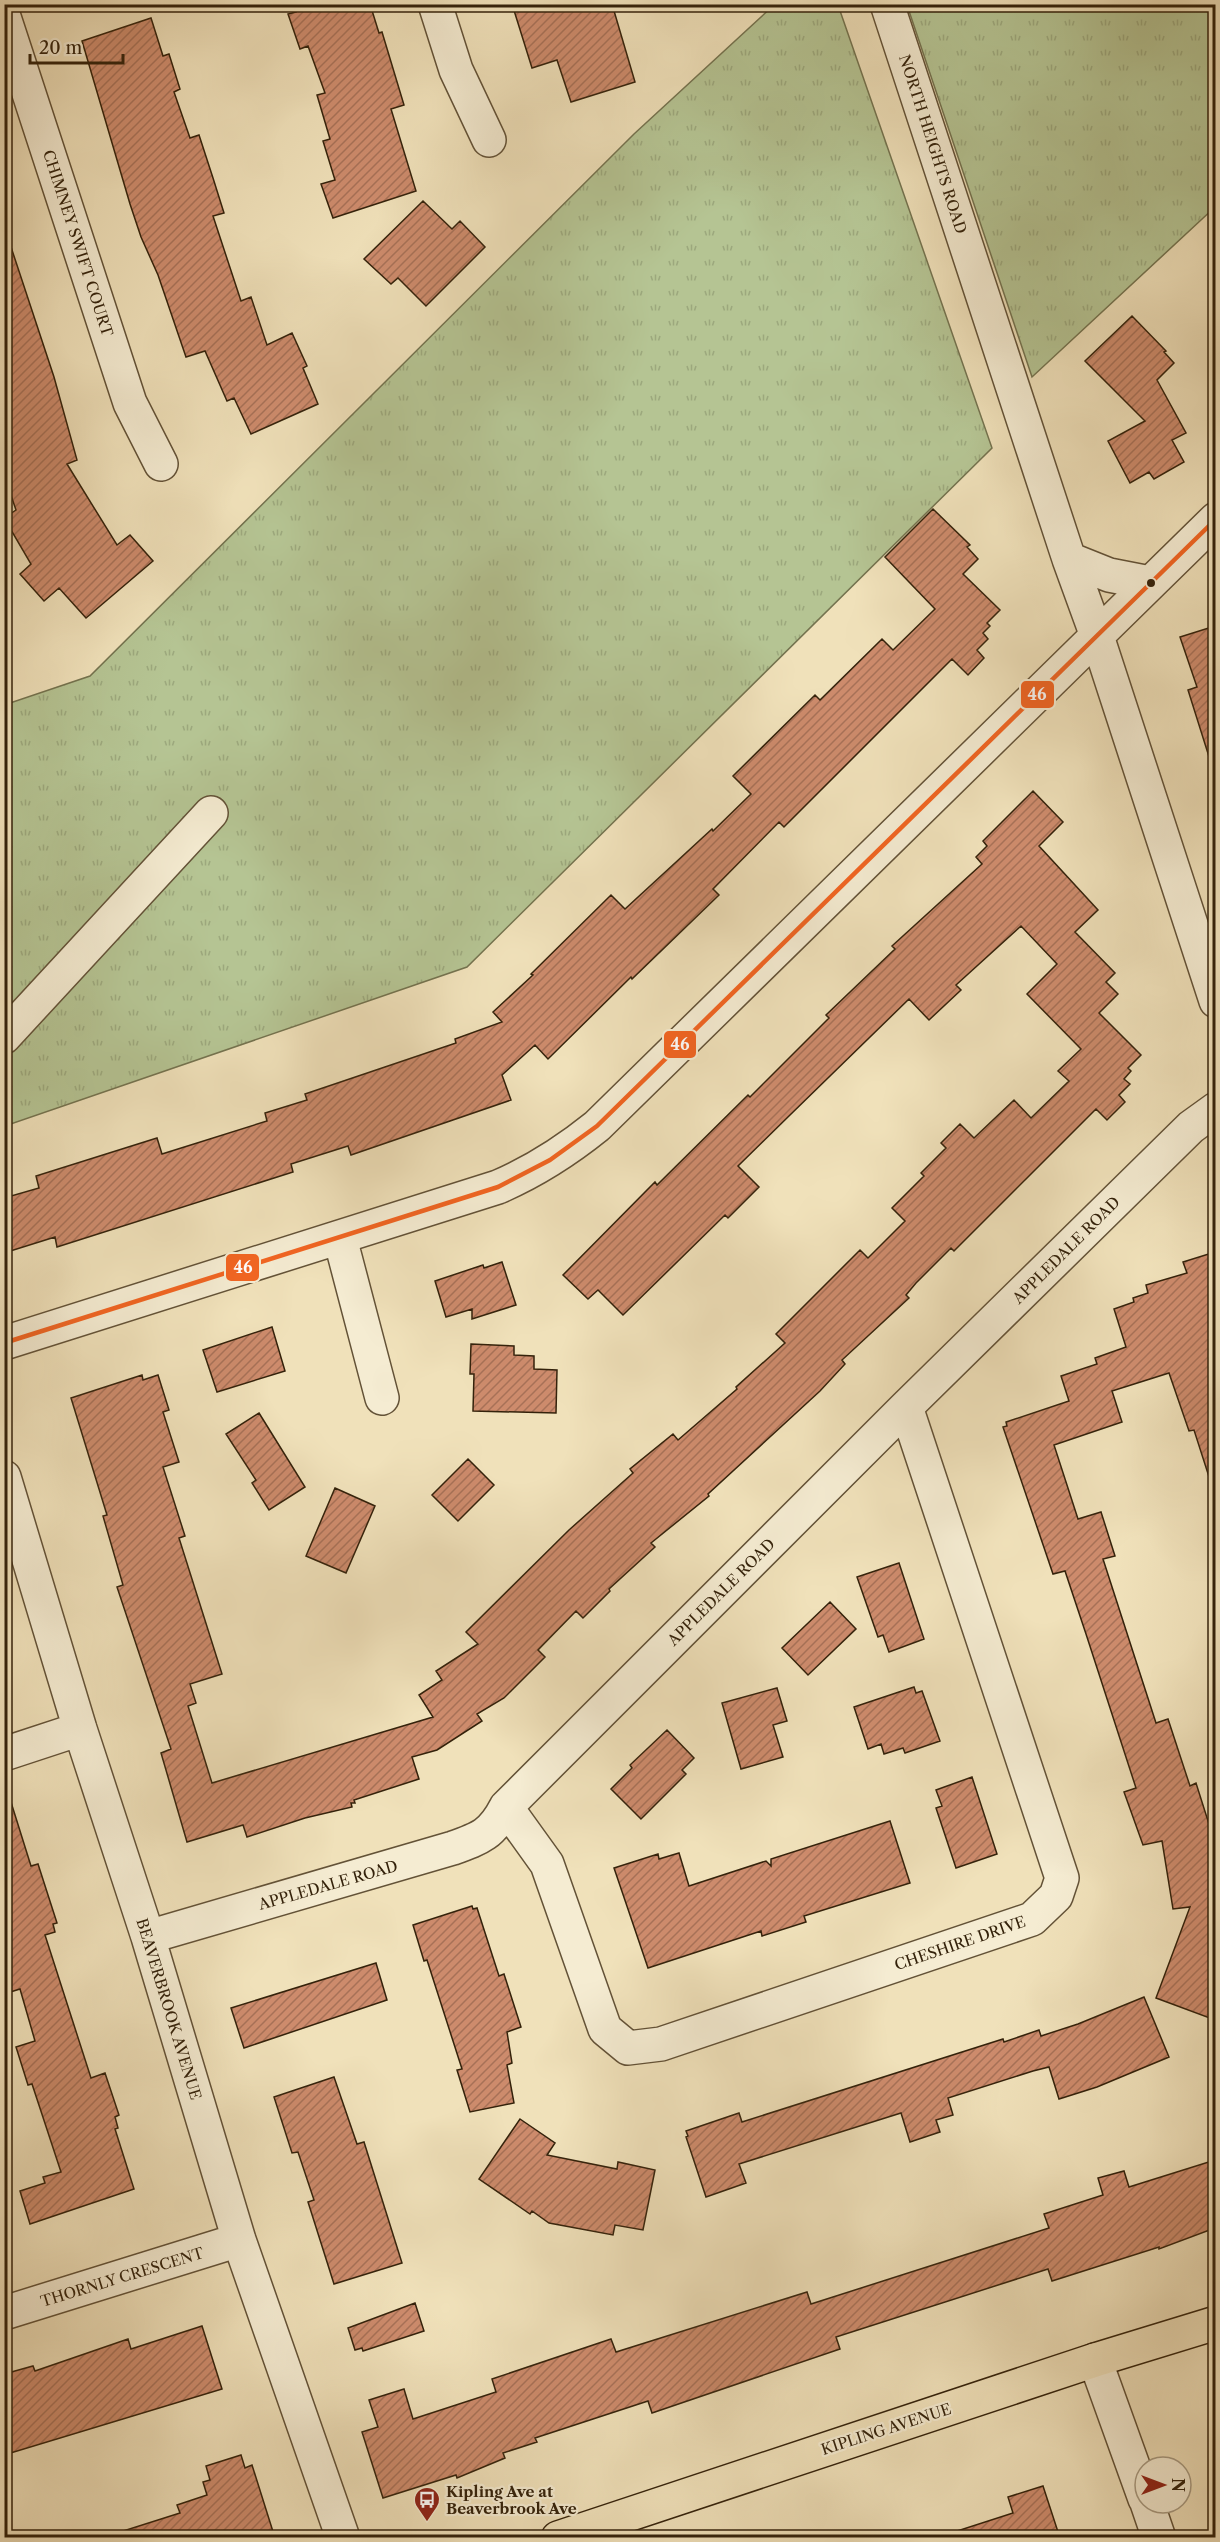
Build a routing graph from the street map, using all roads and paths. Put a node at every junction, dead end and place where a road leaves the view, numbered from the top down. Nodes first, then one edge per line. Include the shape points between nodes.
1 (435, 4) edge
2 (887, 4) edge
3 (4, 17) edge
4 (489, 140) dead end
5 (161, 464) dead end
6 (1215, 519) edge
7 (1069, 559) junction
8 (1150, 583) junction
9 (1097, 636) junction
10 (211, 813) dead end
11 (1215, 1001) edge
12 (4, 1037) edge
13 (1215, 1109) edge
14 (340, 1238) junction
15 (4, 1342) edge
16 (382, 1398) dead end
17 (906, 1407) junction
18 (4, 1477) edge
19 (80, 1729) junction
20 (4, 1754) edge
21 (506, 1807) junction
22 (148, 1937) junction
23 (239, 2240) junction
24 (4, 2313) edge
25 (1215, 2323) edge
26 (1095, 2360) junction
27 (1133, 2466) edge
28 (1151, 2515) edge
29 (343, 2538) edge
30 (558, 2538) edge
31 (1159, 2538) edge

1 - 4 street via 456,70
2 - 7 street, NORTH HEIGHTS ROAD
3 - 5 street, CHIMNEY SWIFT COURT via 130,403
6 - 8 street
7 - 8 street via 1109,575
7 - 9 street, NORTH HEIGHTS ROAD
8 - 9 street
9 - 11 street, NORTH HEIGHTS ROAD
9 - 14 street via 597,1126 565,1152 498,1187
10 - 12 street
13 - 17 street, APPLEDALE ROAD via 1191,1127
14 - 15 street
14 - 16 street
17 - 21 street, APPLEDALE ROAD
17 - 21 street, CHESHIRE DRIVE via 1062,1878 1056,1896 1032,1919 661,2044 628,2048 605,2029 547,1864
18 - 19 street, BEAVERBROOK AVENUE
19 - 20 street
19 - 22 street, BEAVERBROOK AVENUE
21 - 22 street, APPLEDALE ROAD via 496,1826 477,1840
22 - 23 street, BEAVERBROOK AVENUE
23 - 24 street, THORNLY CRESCENT
23 - 29 street, BEAVERBROOK AVENUE
25 - 26 main road, KIPLING AVENUE
26 - 27 street
26 - 30 main road, KIPLING AVENUE
28 - 31 street

